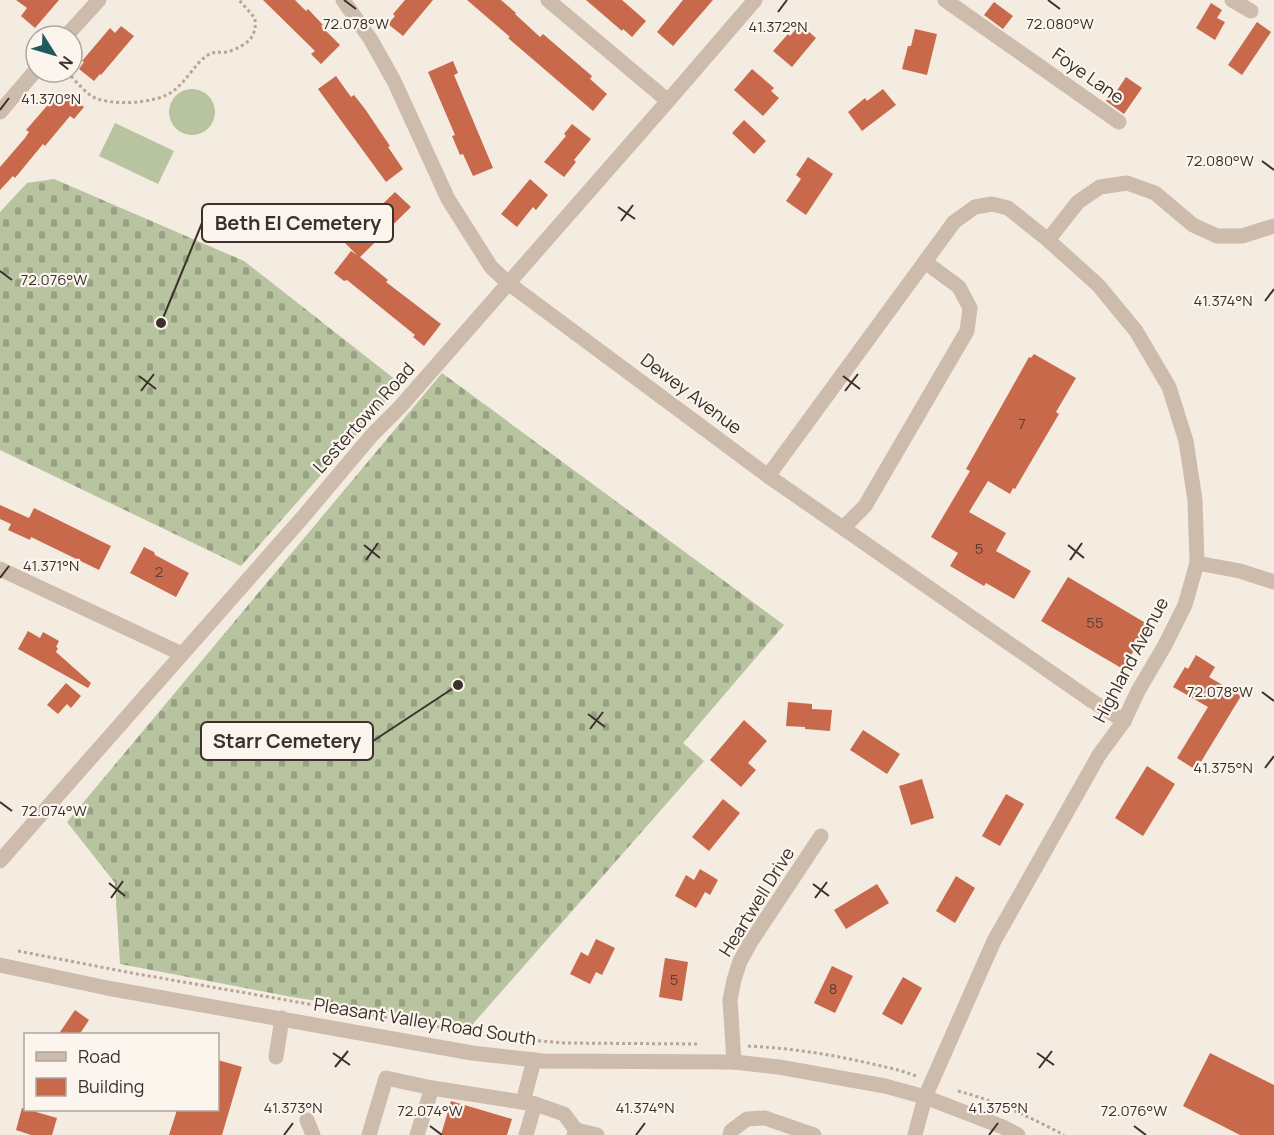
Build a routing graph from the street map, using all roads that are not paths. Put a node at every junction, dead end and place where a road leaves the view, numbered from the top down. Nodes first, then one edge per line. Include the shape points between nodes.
1 (99, 0) edge
2 (343, 0) edge
3 (548, 0) edge
4 (755, 0) edge
5 (945, 0) edge
6 (1232, 0) edge
7 (1251, 11) dead end
8 (77, 24) edge
9 (24, 84) edge
10 (668, 101) junction
11 (0, 112) edge
12 (1119, 122) dead end
13 (1274, 226) edge
14 (1048, 240) junction
15 (924, 262) junction
16 (508, 284) junction
17 (768, 476) junction
18 (843, 528) junction
19 (1197, 563) junction
20 (0, 569) edge
21 (1274, 582) edge
22 (182, 654) junction
23 (1124, 721) junction
24 (821, 836) dead end
25 (0, 861) edge
26 (0, 964) edge
27 (282, 1018) junction
28 (276, 1057) dead end
29 (534, 1060) junction
30 (734, 1062) junction
31 (432, 1088) junction
32 (925, 1097) junction
33 (529, 1103) junction
34 (307, 1120) dead end
35 (786, 1130) edge
36 (575, 1132) edge
37 (313, 1135) edge
38 (369, 1135) edge
39 (417, 1135) edge
40 (526, 1135) edge
41 (597, 1135) edge
42 (730, 1135) edge
43 (814, 1135) edge
44 (915, 1135) edge
45 (1018, 1135) edge

1 - 8 street
2 - 16 street, Dewey Avenue via 394,81 448,199 491,267
3 - 10 street
4 - 10 street, Lestertown Road
5 - 12 street, Foye Lane
6 - 7 street
9 - 11 street
10 - 16 street, Lestertown Road
13 - 14 street via 1242,236 1217,236 1193,225 1155,193 1127,183 1100,187 1078,202
14 - 15 street, Highland Avenue via 1008,208 992,204 975,207 954,222
14 - 19 street, Highland Avenue via 1098,285 1136,331 1169,387 1186,441 1195,500
15 - 17 street, Highland Avenue
15 - 18 street via 959,287 970,308 967,331 864,506
16 - 17 street, Dewey Avenue
16 - 22 street, Lestertown Road
17 - 18 street, Dewey Avenue
18 - 23 street, Dewey Avenue
19 - 21 street
19 - 23 street, Highland Avenue via 1185,605
20 - 22 street
22 - 25 street, Lestertown Road
23 - 32 street, Highland Avenue via 1099,755 994,941
24 - 30 street, Heartwell Drive via 740,962 730,1000
26 - 27 street, Pleasant Valley Road South via 107,988
27 - 28 street
27 - 29 street, Pleasant Valley Road South via 472,1053
29 - 30 street, Pleasant Valley Road South
29 - 33 street
30 - 32 street, Pleasant Valley Road South via 779,1066
31 - 33 street
31 - 38 street via 386,1078
31 - 39 street
32 - 44 street, Highland Avenue
32 - 45 street, Pleasant Valley Road South
33 - 36 street via 564,1114
33 - 40 street
34 - 37 street
35 - 42 street via 765,1118 747,1119
35 - 43 street
36 - 41 street

